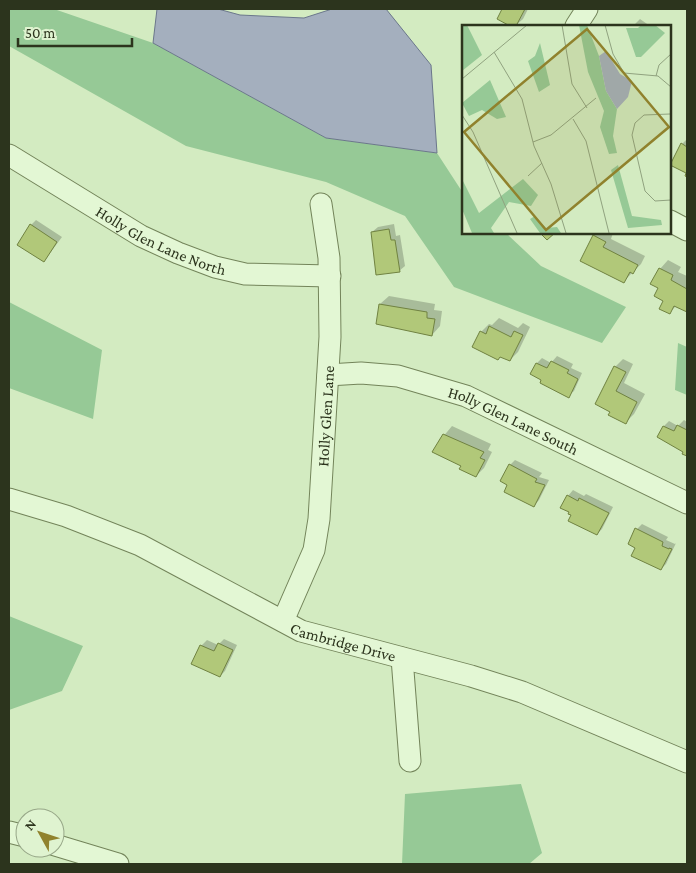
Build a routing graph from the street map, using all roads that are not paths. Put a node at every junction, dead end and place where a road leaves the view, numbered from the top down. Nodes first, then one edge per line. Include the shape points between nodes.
1 (587, 9) edge
2 (577, 25) edge
3 (9, 155) edge
4 (321, 204) dead end
5 (671, 222) edge
6 (687, 230) edge
7 (330, 276) junction
8 (328, 375) junction
9 (9, 499) edge
10 (687, 503) edge
11 (283, 621) junction
12 (402, 658) junction
13 (410, 761) dead end
14 (687, 762) edge
15 (65, 848) edge
16 (118, 864) edge

1 - 2 street
3 - 7 street, Holly Glen Lane North via 141,236 215,267 245,274
4 - 7 street, Holly Glen Lane
5 - 6 street
7 - 8 street, Holly Glen Lane
8 - 10 street, Holly Glen Lane South via 398,376 466,396
8 - 11 street, Holly Glen Lane via 314,550
9 - 11 street, Cambridge Drive via 140,544
11 - 12 street, Cambridge Drive via 301,631
12 - 13 street
12 - 14 street, Cambridge Drive via 522,692
15 - 16 street

